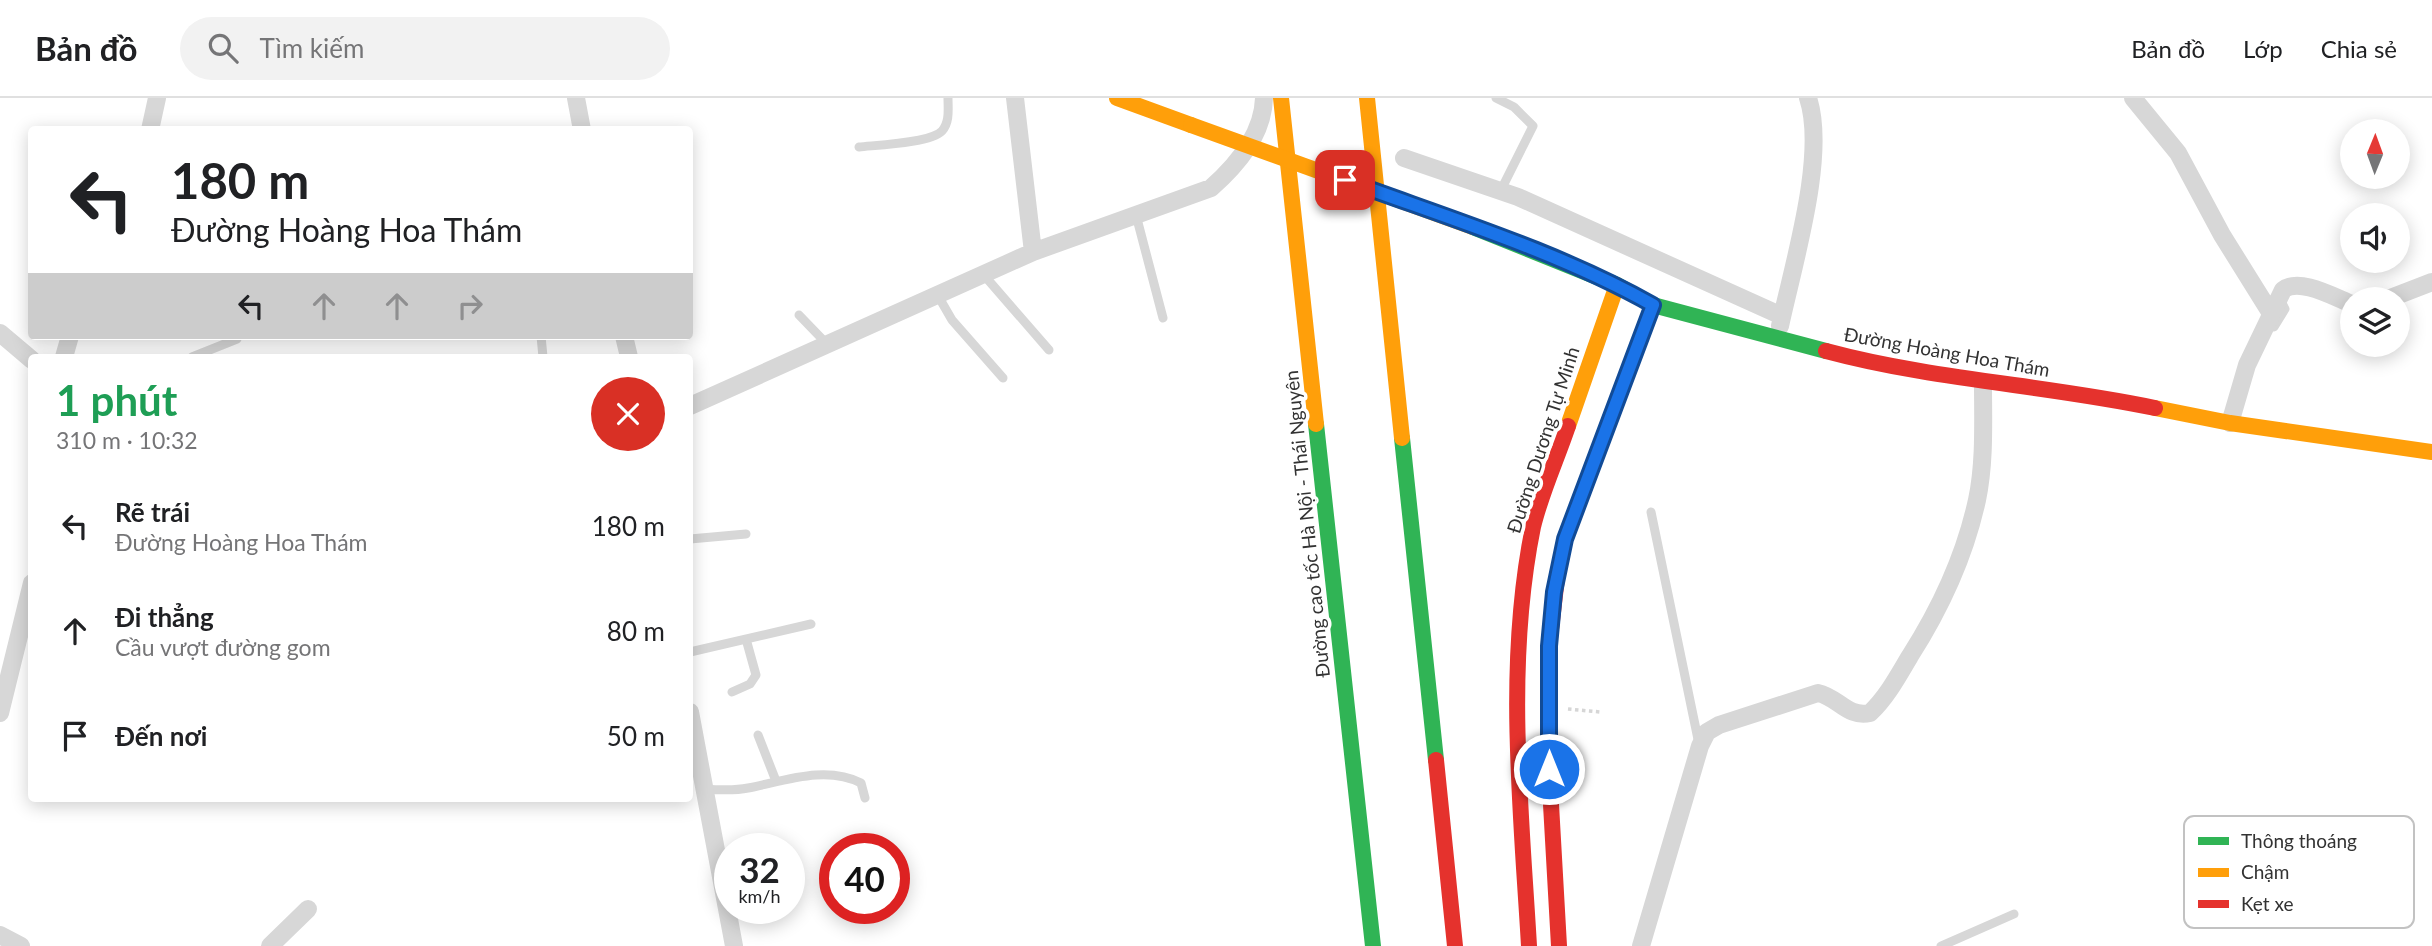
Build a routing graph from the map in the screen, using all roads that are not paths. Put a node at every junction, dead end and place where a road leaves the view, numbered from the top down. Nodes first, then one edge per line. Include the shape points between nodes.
1 (157, 98) edge
2 (576, 98) edge
3 (948, 98) edge
4 (1015, 98) edge
5 (1117, 98) edge
6 (1264, 98) edge
7 (1282, 98) edge
8 (1367, 98) edge
9 (1496, 98) edge
10 (1808, 98) edge
11 (2133, 98) edge
12 (151, 126) edge
13 (581, 126) edge
14 (859, 148) dead end
15 (1404, 158) dead end
16 (1501, 190) junction
17 (1136, 215) junction
18 (1033, 252) junction
19 (983, 274) junction
20 (2432, 282) edge
21 (1617, 285) junction
22 (2410, 290) edge
23 (937, 294) junction
24 (2340, 300) edge
25 (2274, 304) junction
26 (1653, 305) junction
27 (799, 315) dead end
28 (1783, 316) junction
29 (1163, 318) dead end
30 (0, 333) edge
31 (2270, 334) dead end
32 (234, 340) edge
33 (1777, 340) junction
34 (826, 342) junction
35 (1049, 351) dead end
36 (200, 354) edge
37 (28, 357) edge
38 (1003, 378) dead end
39 (1983, 383) junction
40 (693, 405) edge
41 (2230, 423) junction
42 (2432, 452) edge
43 (1651, 512) dead end
44 (747, 534) dead end
45 (693, 540) edge
46 (28, 609) edge
47 (811, 624) dead end
48 (746, 639) junction
49 (693, 651) edge
50 (732, 692) dead end
51 (0, 712) edge
52 (693, 728) edge
53 (758, 735) dead end
54 (1700, 746) junction
55 (776, 781) junction
56 (704, 789) junction
57 (865, 798) dead end
58 (308, 909) dead end
59 (2014, 914) dead end
60 (0, 935) edge
61 (21, 946) edge
62 (270, 946) edge
63 (734, 946) edge
64 (1373, 946) edge
65 (1455, 946) edge
66 (1529, 946) edge
67 (1559, 946) edge
68 (1641, 946) edge
69 (1941, 946) edge

1 - 12 street
2 - 13 street
3 - 14 lane via 948,118 942,131 929,138
4 - 18 street
5 - 21 main road, Đường Hoàng Hoa Thám, bridge via 1473,227
6 - 17 street via 1256,129 1233,169 1211,188
7 - 64 main road, Đường cao tốc Hà Nội - Thái Nguyên
8 - 65 main road
9 - 16 lane via 1533,125
10 - 28 street via 1816,154
11 - 25 street via 2178,153 2222,235
15 - 16 street
16 - 28 street
17 - 18 street
17 - 29 lane
18 - 19 street
19 - 23 street
19 - 35 lane
20 - 22 street
21 - 26 main road, Đường Hoàng Hoa Thám
21 - 66 main road, Đường Dương Tự Minh via 1534,524 1523,587 1518,768
23 - 34 street
23 - 38 lane via 951,320
24 - 25 street via 2292,285
25 - 31 lane via 2285,309
25 - 41 street via 2247,365
26 - 33 main road, Đường Hoàng Hoa Thám
26 - 67 main road via 1565,539 1550,632 1549,769
27 - 34 lane
28 - 33 street
30 - 37 street
32 - 36 lane
33 - 39 main road, Đường Hoàng Hoa Thám via 1874,364
34 - 40 street
39 - 41 main road, Đường Hoàng Hoa Thám via 2104,397
39 - 54 street via 1977,498 1961,555 1916,647 1876,707 1860,715 1827,695 1807,695 1719,724 1707,732
41 - 42 main road, Đường Hoàng Hoa Thám
43 - 54 lane
44 - 45 lane
46 - 51 street
47 - 48 lane
48 - 49 lane
48 - 50 lane via 756,675 750,684
52 - 56 street
53 - 55 lane
54 - 68 street
55 - 56 lane via 745,789
55 - 57 lane via 819,775 854,779 865,787
56 - 63 street
58 - 62 street
59 - 69 lane
60 - 61 street

